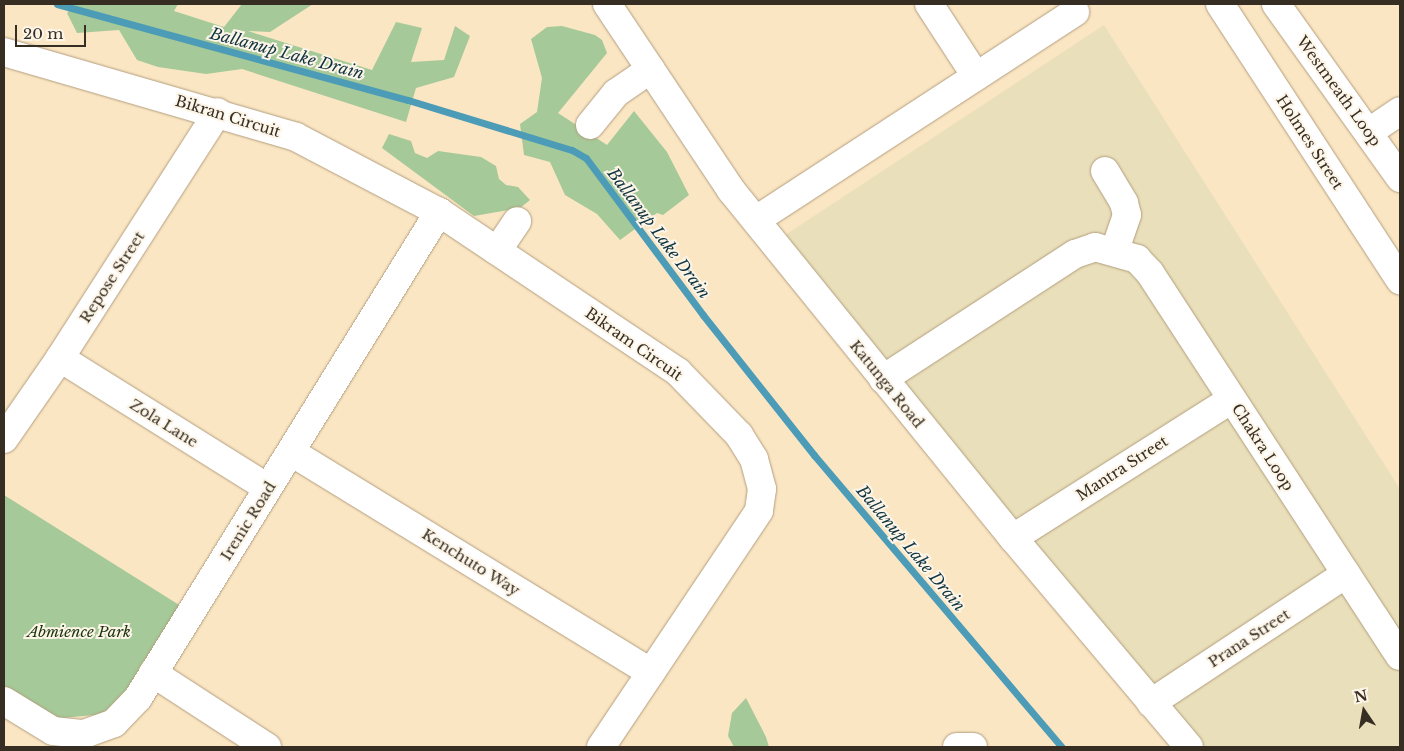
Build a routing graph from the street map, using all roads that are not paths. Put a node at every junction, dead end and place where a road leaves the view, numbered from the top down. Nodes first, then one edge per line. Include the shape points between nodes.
1 (607, 4) edge
2 (929, 4) edge
3 (1220, 4) edge
4 (1276, 4) edge
5 (1075, 12) dead end
6 (4, 52) edge
7 (651, 70) junction
8 (976, 76) junction
9 (1400, 111) edge
10 (218, 112) junction
11 (590, 125) dead end
12 (1370, 132) junction
13 (1104, 171) dead end
14 (1400, 178) edge
15 (439, 212) junction
16 (756, 220) junction
17 (517, 221) dead end
18 (1115, 250) junction
19 (497, 251) junction
20 (1400, 280) edge
21 (60, 358) junction
22 (883, 379) junction
23 (1232, 399) junction
24 (4, 439) edge
25 (291, 452) junction
26 (268, 488) junction
27 (1013, 538) junction
28 (1346, 574) junction
29 (1400, 656) edge
30 (651, 672) junction
31 (153, 673) junction
32 (4, 701) edge
33 (1151, 702) junction
34 (268, 747) edge
35 (601, 747) edge
36 (957, 747) edge
37 (973, 747) edge
38 (1189, 747) edge

1 - 7 street, Katunga Road
2 - 8 street
3 - 20 street, Holmes Street
4 - 12 street, Westmeath Loop
5 - 8 street
6 - 10 street, Bikran Circuit
7 - 11 street via 616,93
7 - 16 street, Katunga Road via 731,190
8 - 16 street
9 - 12 street
10 - 15 street, Bikran Circuit via 296,136
10 - 21 street, Repose Street
12 - 14 street, Westmeath Loop
13 - 18 street via 1127,215
15 - 19 street, Bikram Circuit
15 - 25 street, Irenic Road
16 - 22 street, Katunga Road
17 - 19 street
18 - 22 street, Chakra Loop via 1095,247 1075,254
18 - 23 street, Chakra Loop via 1137,258 1150,273
19 - 30 street, Bikram Circuit via 678,372 740,435 754,459 762,489 759,511
21 - 24 street, Repose Street
21 - 26 street, Zola Lane
22 - 27 street, Katunga Road
23 - 27 street, Mantra Street
23 - 28 street, Chakra Loop
25 - 26 street, Irenic Road
25 - 30 street, Kenchuto Way
26 - 31 street, Irenic Road
27 - 33 street, Katunga Road
28 - 29 street, Chakra Loop
28 - 33 street, Prana Street
30 - 35 street, Bikram Circuit
31 - 32 street, Irenic Road via 138,698 114,723 84,734 53,731
31 - 34 street
33 - 38 street, Katunga Road
36 - 37 street

